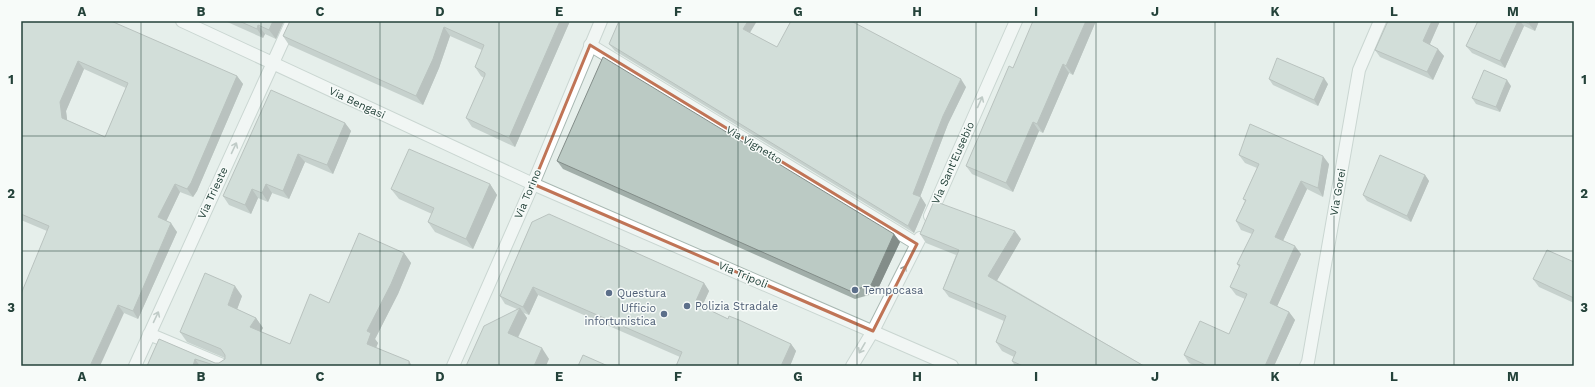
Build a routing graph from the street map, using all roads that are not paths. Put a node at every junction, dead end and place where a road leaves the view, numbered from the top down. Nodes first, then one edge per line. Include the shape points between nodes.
1 (182, 21) edge
2 (292, 21) edge
3 (601, 21) edge
4 (1016, 21) edge
5 (1380, 21) edge
6 (590, 45) junction
7 (273, 63) junction
8 (533, 184) junction
9 (917, 244) junction
10 (872, 331) junction
11 (149, 334) junction
12 (135, 366) edge
13 (225, 366) edge
14 (453, 366) edge
15 (852, 366) edge
16 (952, 366) edge
17 (1306, 366) edge

1 - 7 street, Via Bengasi
2 - 7 street, Via Trieste
3 - 6 street, Via Torino
9 -> 4 street, Via Sant'Eusebio
5 - 17 street, Via Gorei via 1360,70
6 - 8 street, Via Torino
6 - 9 street, Via Vignetto
7 - 8 street, Via Bengasi
11 -> 7 street, Via Trieste
8 - 10 street, Via Tripoli
8 - 14 street, Via Torino
10 -> 9 street, Via Sant'Eusebio
10 -> 15 street, Via Sant'Eusebio
10 - 16 street, Via Tripoli
11 - 12 street, Via Trieste
11 - 13 street

